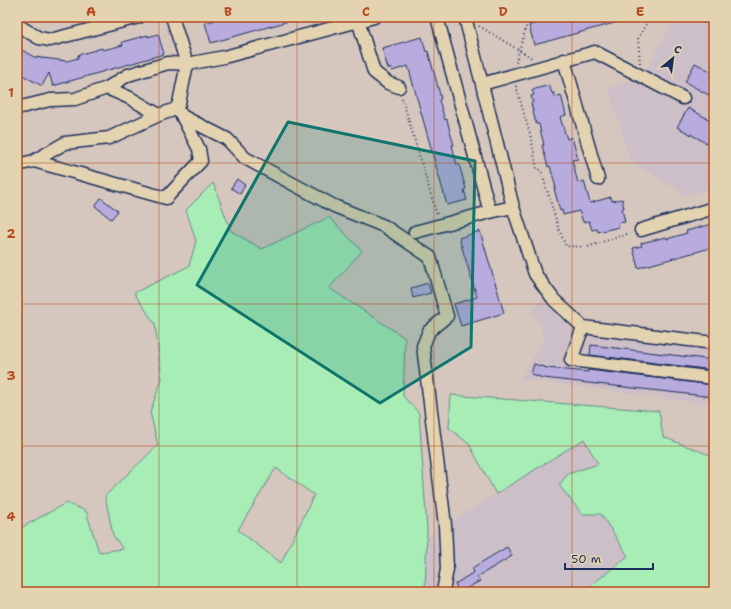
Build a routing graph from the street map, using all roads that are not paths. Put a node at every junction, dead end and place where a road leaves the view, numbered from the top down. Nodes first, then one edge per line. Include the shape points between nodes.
1 (139, 17) edge
2 (172, 17) edge
3 (374, 17) edge
4 (437, 17) edge
5 (465, 17) edge
6 (358, 19) edge
7 (17, 25) edge
8 (564, 60) junction
9 (187, 64) junction
10 (482, 84) junction
11 (399, 87) road end
12 (107, 88) junction
13 (682, 98) dead end
14 (17, 108) edge
15 (179, 112) junction
16 (159, 115) junction
17 (34, 161) junction
18 (17, 165) edge
19 (598, 179) dead end
20 (513, 207) junction
21 (714, 208) edge
22 (490, 212) junction
23 (641, 230) road end
24 (415, 232) dead end
25 (583, 327) junction
26 (714, 344) edge
27 (714, 378) edge
28 (443, 592) edge

1 - 7 street via 50,40 39,38
2 - 9 street
3 - 6 street
4 - 22 street
5 - 10 street
6 - 9 street via 224,58
6 - 11 street via 374,72 388,84
8 - 10 street
8 - 13 street via 595,52
8 - 19 street
9 - 12 street via 168,63 128,75
9 - 15 street
10 - 20 street
12 - 14 street via 75,99 50,100
12 - 16 street
15 - 16 street
15 - 17 street via 199,149 201,161 166,198
15 - 28 street via 227,139 245,158 334,206 384,226 430,257 447,316 429,331 423,346 445,525 447,569
16 - 17 street via 110,138 65,143
17 - 18 street
20 - 22 street
20 - 25 street via 535,274 554,300
21 - 23 street
22 - 24 street
25 - 26 street
25 - 27 street via 571,360

